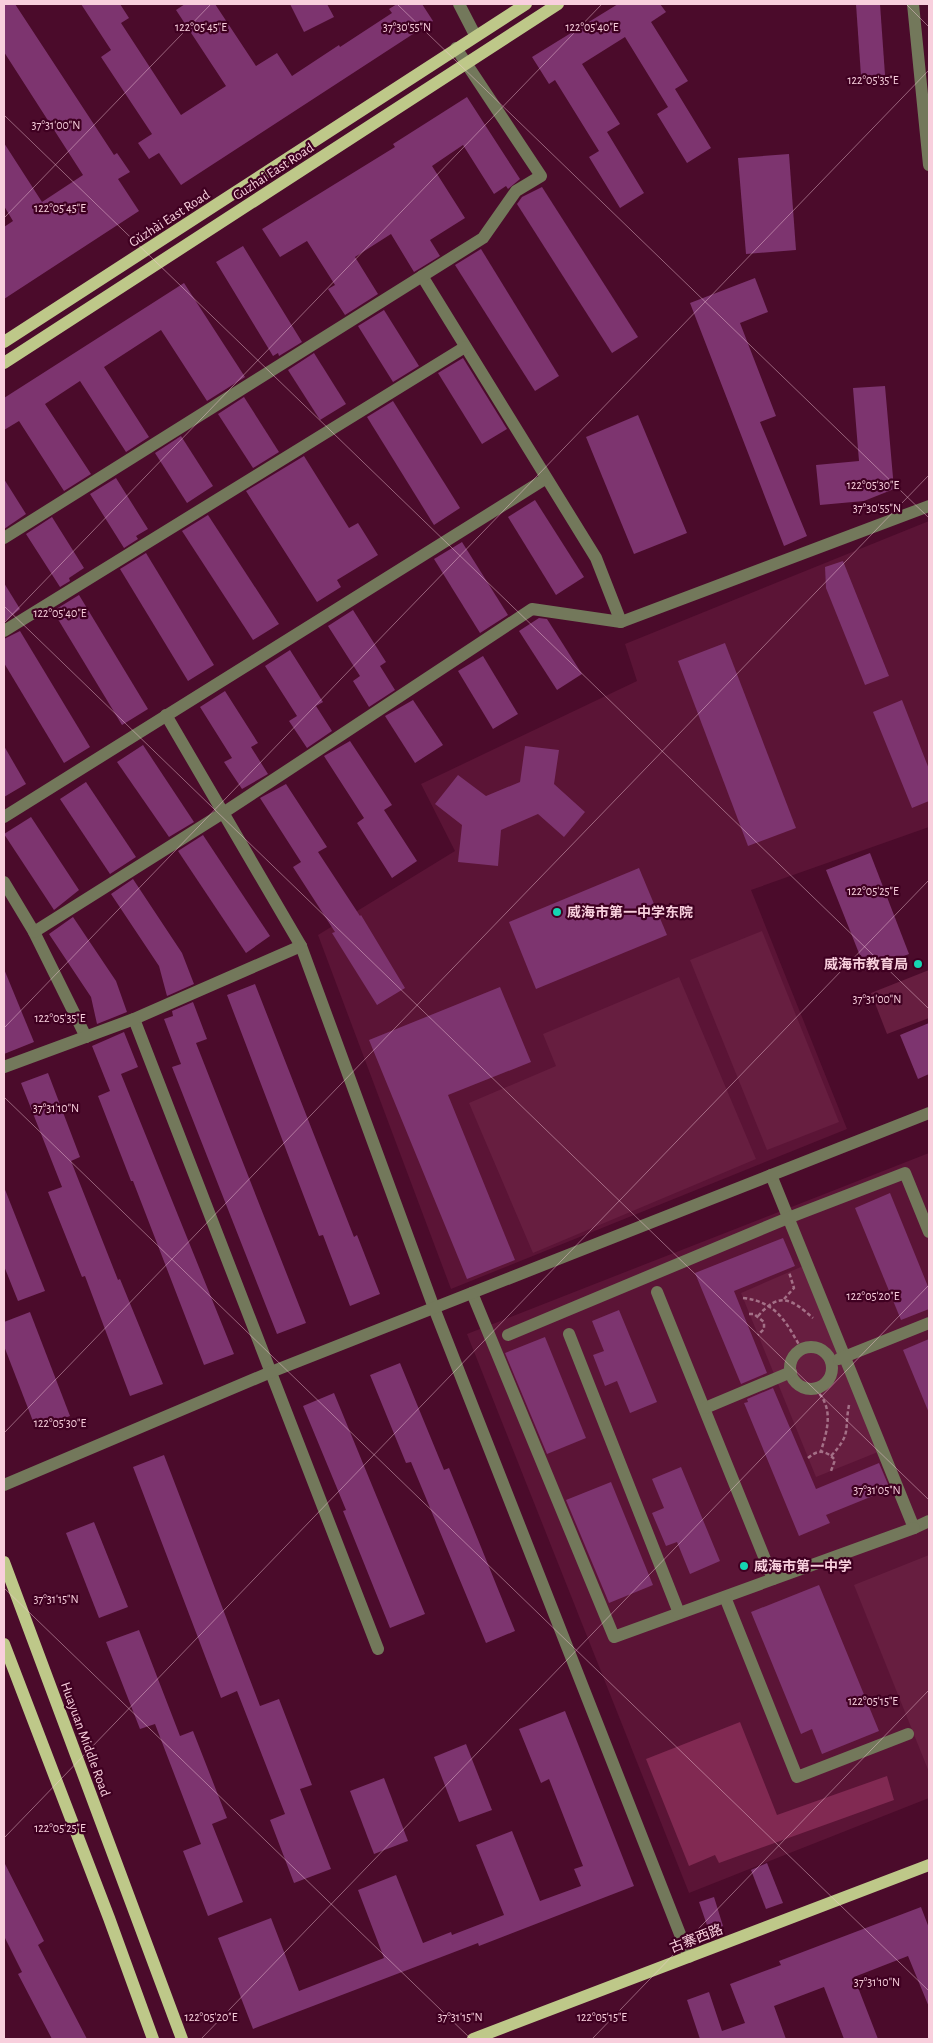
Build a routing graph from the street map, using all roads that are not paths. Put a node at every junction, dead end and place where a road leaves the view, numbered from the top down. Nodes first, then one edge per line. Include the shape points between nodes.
1 (460, 4) edge
2 (526, 4) edge
3 (558, 4) edge
4 (912, 4) edge
5 (475, 35) junction
6 (456, 48) junction
7 (466, 63) junction
8 (929, 165) edge
9 (422, 276) junction
10 (4, 342) edge
11 (465, 347) junction
12 (4, 363) edge
13 (545, 479) junction
14 (929, 506) edge
15 (4, 538) edge
16 (621, 622) junction
17 (4, 631) edge
18 (166, 715) junction
19 (223, 813) junction
20 (4, 817) edge
21 (4, 882) edge
22 (34, 932) junction
23 (301, 946) junction
24 (134, 1019) junction
25 (86, 1037) junction
26 (4, 1067) edge
27 (929, 1113) edge
28 (771, 1175) junction
29 (788, 1218) junction
30 (929, 1232) edge
31 (657, 1292) dead end
32 (472, 1293) junction
33 (434, 1308) junction
34 (929, 1323) edge
35 (569, 1334) dead end
36 (508, 1335) dead end
37 (845, 1357) junction
38 (831, 1362) junction
39 (271, 1372) junction
40 (791, 1372) junction
41 (705, 1408) junction
42 (4, 1485) edge
43 (929, 1521) edge
44 (914, 1528) junction
45 (4, 1562) edge
46 (773, 1579) junction
47 (725, 1597) junction
48 (679, 1614) junction
49 (4, 1644) edge
50 (378, 1649) dead end
51 (908, 1734) dead end
52 (929, 1865) edge
53 (689, 1957) junction
54 (153, 2039) edge
55 (182, 2039) edge
56 (473, 2039) edge

1 - 5 street
2 - 5 main road, Gǔzhài East Road
3 - 7 main road, Guzhai East Road
4 - 8 street
5 - 6 main road, Gǔzhài East Road
6 - 7 street
6 - 10 main road, Gǔzhài East Road
7 - 9 street via 541,176 516,191 483,238
7 - 12 main road, Guzhai East Road
9 - 11 street
9 - 15 street
11 - 13 street
11 - 17 street
13 - 16 street via 596,558
13 - 18 street
14 - 16 street
16 - 19 street via 532,609
18 - 19 street
18 - 20 street
19 - 22 street
19 - 23 street
21 - 22 street
22 - 25 street
23 - 24 street
23 - 33 street
24 - 25 street
24 - 39 street
25 - 26 street
27 - 28 street
28 - 29 street
28 - 32 street
29 - 30 street via 906,1173
29 - 36 street
29 - 37 street
31 - 41 street
32 - 33 street
32 - 48 street via 614,1637
33 - 39 street
33 - 53 street
34 - 37 street
35 - 48 street
37 - 38 street
37 - 44 street
38 - 40 street via 823,1351 809,1348 793,1359
38 - 40 street via 827,1382 815,1389 802,1387
39 - 42 street
39 - 50 street
40 - 41 street
41 - 46 street
43 - 44 street
44 - 46 street
45 - 55 main road, Huayuan Middle Road
46 - 47 street
47 - 48 street
47 - 51 street via 797,1776
49 - 54 main road
52 - 53 main road, 古寨西路
53 - 56 main road, 古寨西路

